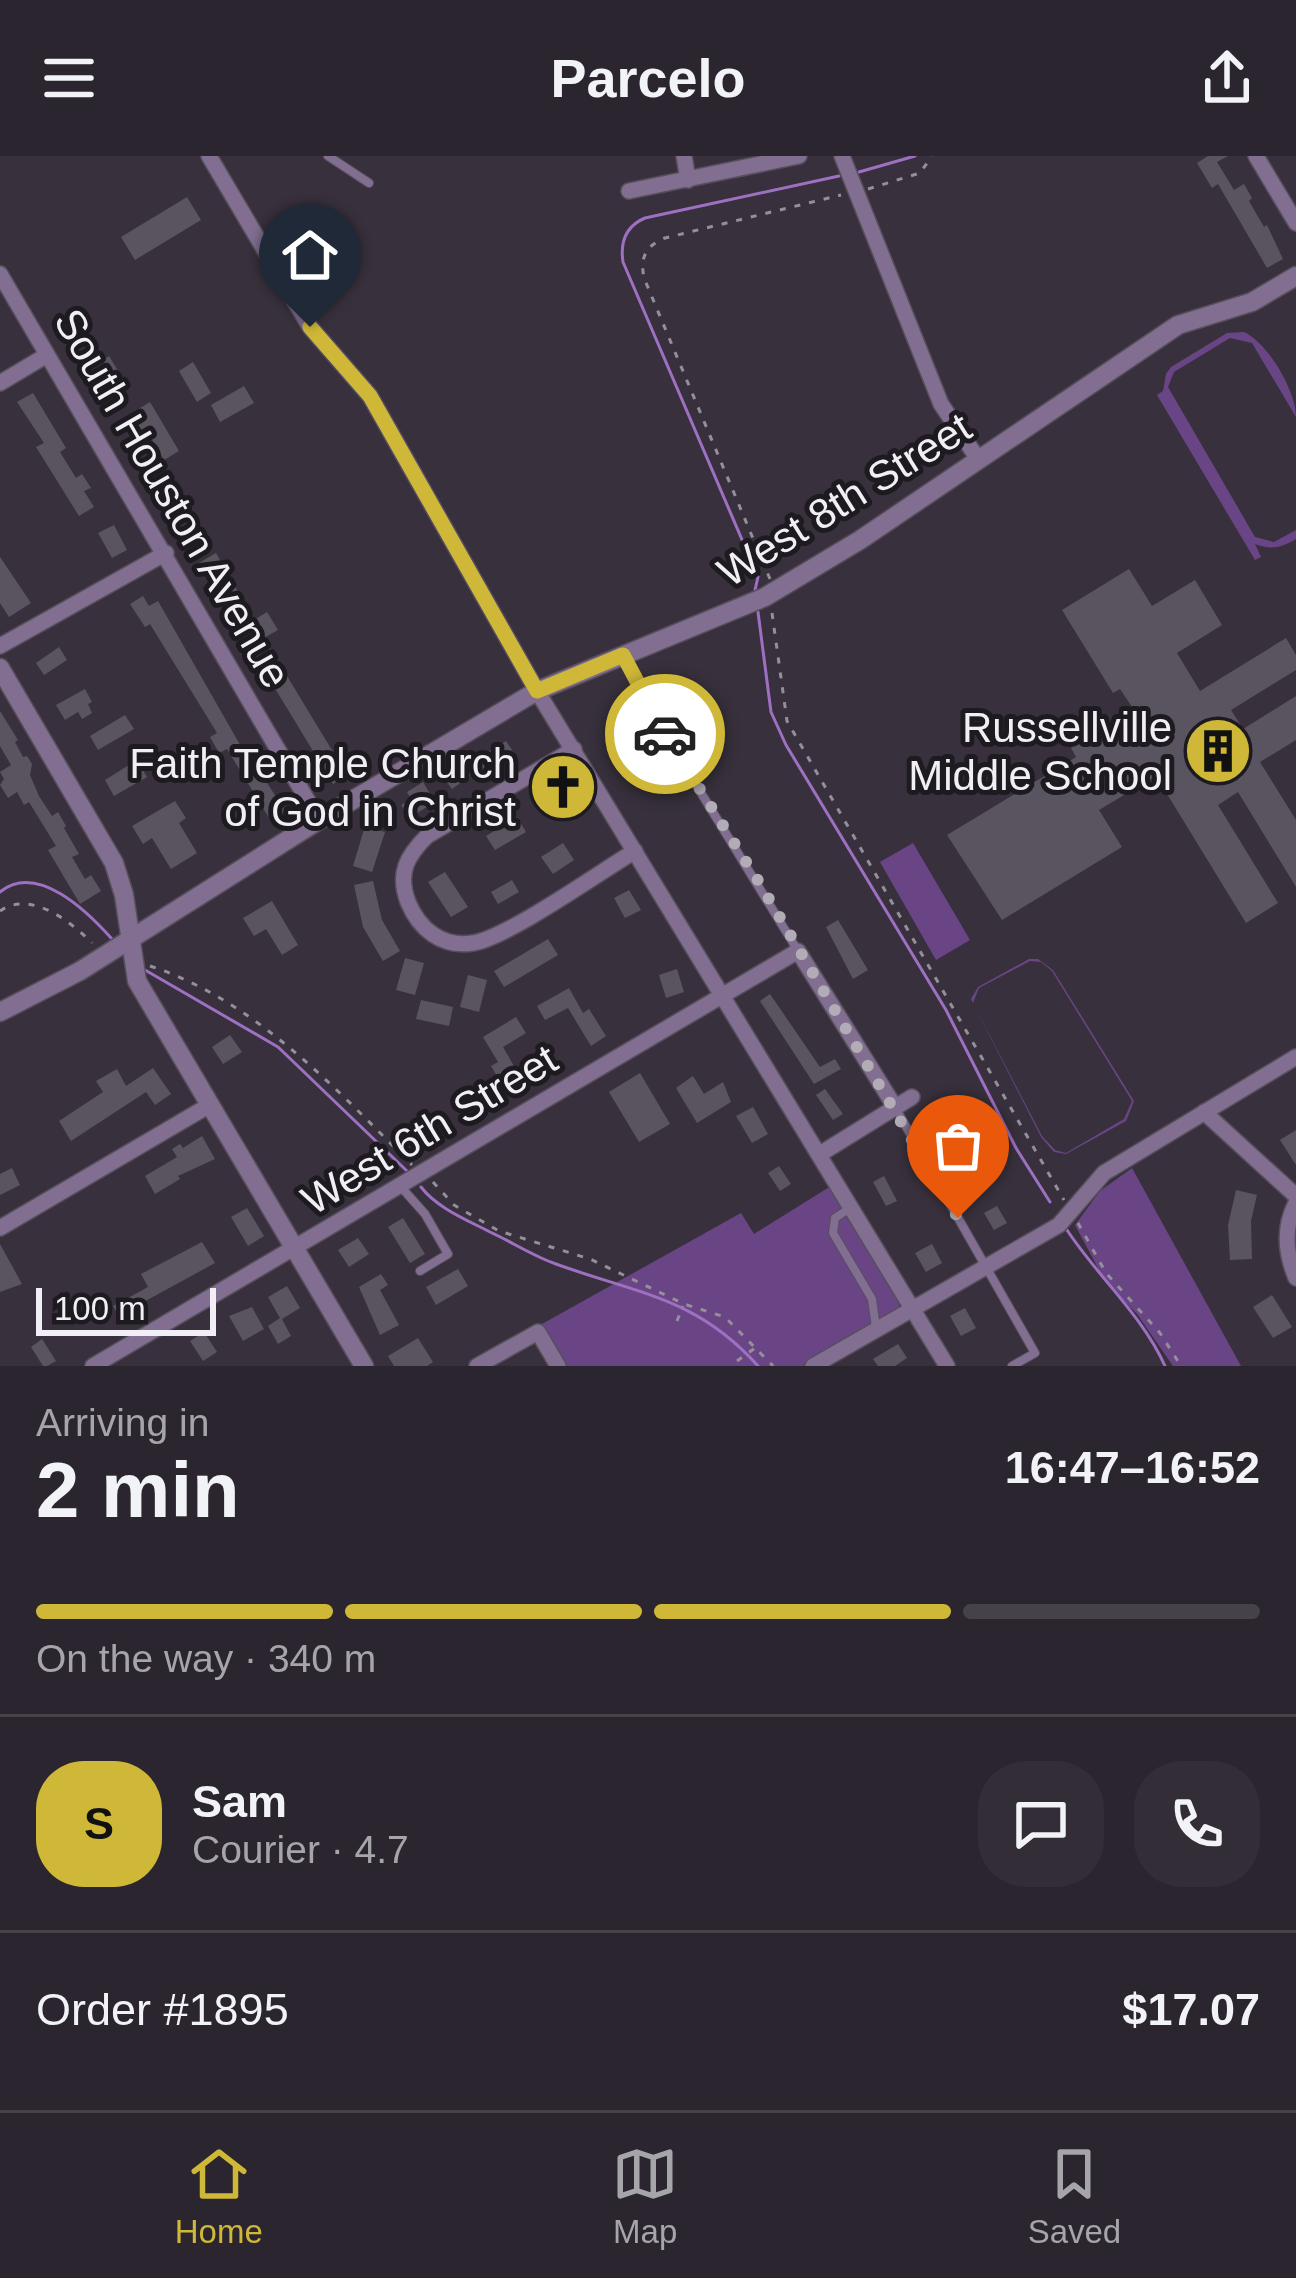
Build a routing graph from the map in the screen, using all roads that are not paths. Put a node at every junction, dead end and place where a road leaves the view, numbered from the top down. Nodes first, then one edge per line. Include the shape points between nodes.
1 (209, 156) edge
2 (328, 156) edge
3 (684, 156) edge
4 (799, 156) edge
5 (842, 156) edge
6 (1256, 156) edge
7 (688, 180) junction
8 (369, 183) dead end
9 (629, 190) dead end
10 (1296, 223) edge
11 (0, 274) edge
12 (1296, 276) edge
13 (47, 355) junction
14 (0, 383) edge
15 (978, 459) junction
16 (166, 553) junction
17 (0, 646) edge
18 (623, 655) junction
19 (0, 668) edge
20 (537, 691) junction
21 (574, 748) junction
22 (319, 820) junction
23 (635, 851) junction
24 (129, 938) junction
25 (798, 951) junction
26 (724, 997) junction
27 (0, 1012) edge
28 (1296, 1057) edge
29 (912, 1097) dead end
30 (208, 1106) junction
31 (895, 1108) junction
32 (1204, 1112) junction
33 (820, 1154) junction
34 (401, 1187) junction
35 (1296, 1199) edge
36 (852, 1206) junction
37 (0, 1228) edge
38 (295, 1250) junction
39 (987, 1268) junction
40 (420, 1271) dead end
41 (1296, 1278) edge
42 (914, 1309) junction
43 (877, 1330) junction
44 (94, 1366) edge
45 (364, 1366) edge
46 (478, 1366) edge
47 (558, 1366) edge
48 (813, 1366) edge
49 (947, 1366) edge
50 (1012, 1366) edge

1 - 20 street via 310,327 370,396
2 - 8 lane
3 - 7 street
4 - 7 street
5 - 15 street via 940,404
6 - 10 street
7 - 9 street
11 - 13 street, South Houston Avenue
12 - 15 street, West 8th Street via 1252,302 1178,326
13 - 14 street
13 - 16 street, South Houston Avenue
15 - 18 street, West 8th Street via 771,594
16 - 17 street
16 - 22 street, South Houston Avenue
18 - 20 street, West 8th Street
18 - 25 lane
19 - 24 street via 114,863
20 - 21 street
20 - 22 street, West 8th Street
21 - 23 street
21 - 23 street via 415,849 402,878 415,916 443,941 476,943
22 - 24 street, West 8th Street
23 - 26 street
24 - 27 street, West 8th Street
24 - 30 street via 137,981
25 - 26 street, West 6th Street
25 - 31 street
26 - 33 street
26 - 34 street, West 6th Street
28 - 32 street
29 - 31 street
30 - 37 street
30 - 38 street
31 - 33 street
31 - 39 lane
32 - 35 street
32 - 39 street via 1103,1173 1059,1225
33 - 36 street
34 - 38 street, West 6th Street
34 - 40 lane via 448,1254
35 - 41 street via 1286,1231
36 - 42 street
36 - 43 lane via 835,1218 833,1233 872,1299
38 - 44 street, West 6th Street
38 - 45 street
39 - 42 street
39 - 50 lane via 1035,1352
42 - 43 street
42 - 49 street
43 - 48 street
46 - 47 street via 538,1332

